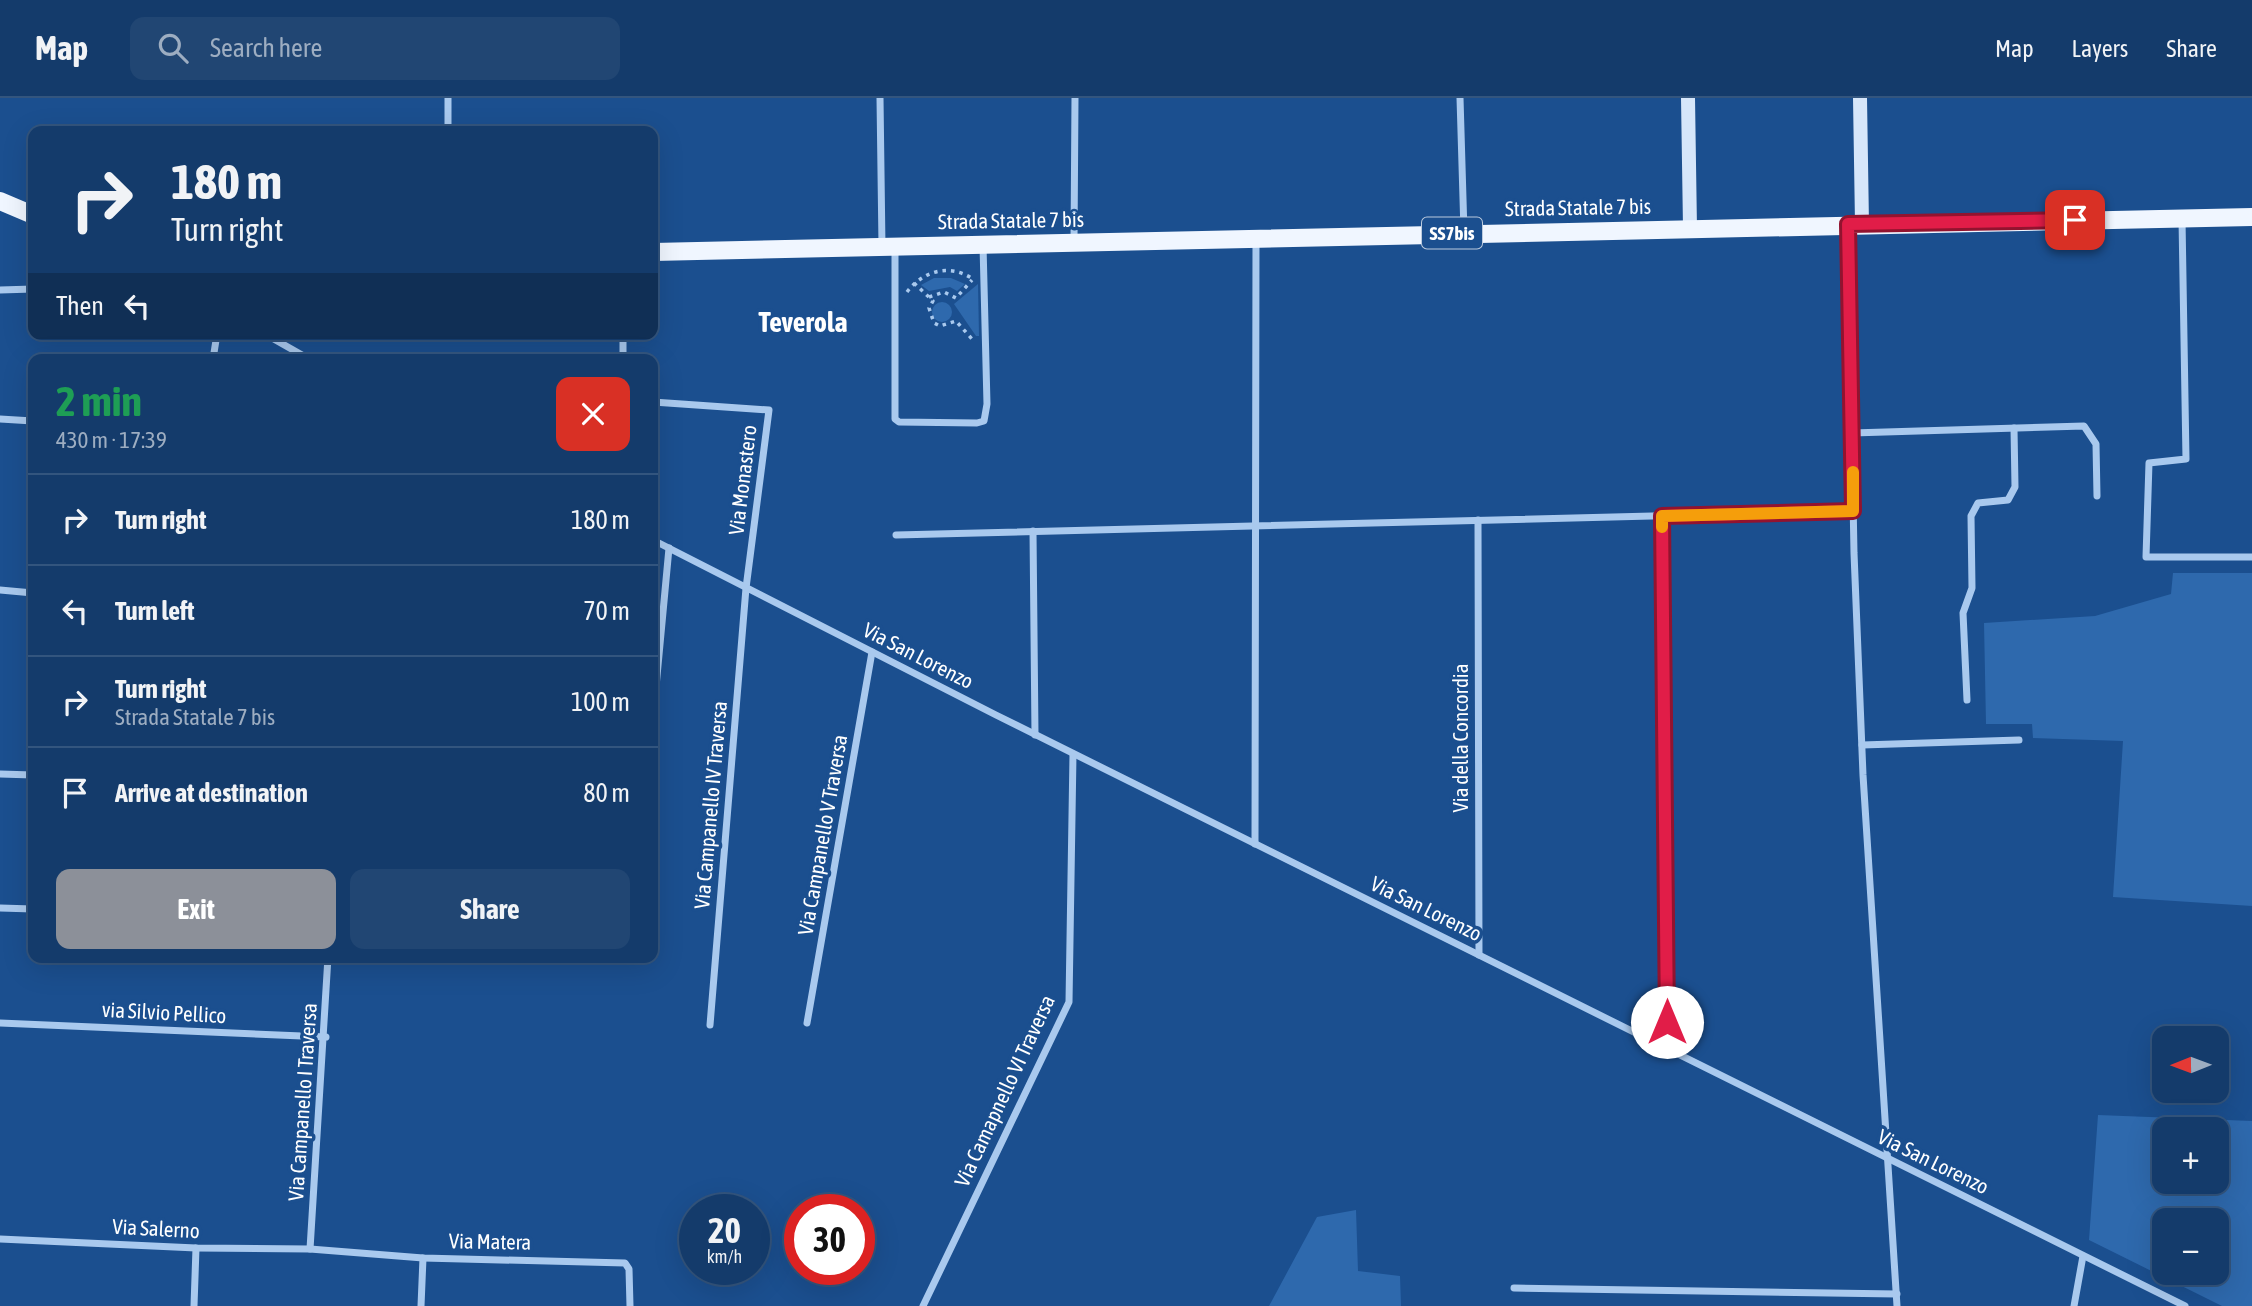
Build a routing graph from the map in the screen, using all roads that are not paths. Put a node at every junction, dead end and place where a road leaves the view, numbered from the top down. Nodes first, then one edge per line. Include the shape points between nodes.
1 (448, 98) edge
2 (880, 98) edge
3 (1075, 98) edge
4 (1460, 98) edge
5 (1688, 98) edge
6 (1860, 98) edge
7 (448, 126) edge
8 (0, 201) edge
9 (28, 213) edge
10 (2252, 217) edge
11 (2182, 218) junction
12 (1855, 224) junction
13 (1690, 228) junction
14 (1464, 233) junction
15 (1256, 238) junction
16 (1074, 242) junction
17 (983, 244) junction
18 (888, 246) junction
19 (658, 252) edge
20 (28, 289) edge
21 (0, 290) edge
22 (277, 340) edge
23 (300, 354) edge
24 (658, 402) edge
25 (0, 419) edge
26 (28, 421) edge
27 (2014, 428) junction
28 (1852, 433) junction
29 (2097, 496) dead end
30 (1853, 511) junction
31 (1662, 516) junction
32 (1478, 520) junction
33 (1256, 526) junction
34 (1032, 531) junction
35 (896, 535) dead end
36 (658, 542) edge
37 (669, 548) junction
38 (2252, 557) edge
39 (746, 588) junction
40 (0, 590) edge
41 (28, 593) edge
42 (872, 652) junction
43 (658, 666) edge
44 (1967, 700) dead end
45 (1035, 735) junction
46 (2020, 740) dead end
47 (1862, 745) junction
48 (1073, 754) junction
49 (0, 774) edge
50 (28, 775) edge
51 (1255, 844) junction
52 (0, 908) edge
53 (28, 909) edge
54 (1479, 955) junction
55 (328, 963) edge
56 (0, 1023) edge
57 (807, 1023) dead end
58 (710, 1025) dead end
59 (326, 1037) junction
60 (1667, 1049) junction
61 (1885, 1158) junction
62 (0, 1239) edge
63 (196, 1248) junction
64 (310, 1249) junction
65 (2083, 1256) junction
66 (423, 1258) junction
67 (1514, 1288) dead end
68 (1897, 1294) junction
69 (194, 1306) edge
70 (421, 1306) edge
71 (630, 1306) edge
72 (923, 1306) edge
73 (1897, 1306) edge
74 (2074, 1306) edge
75 (2185, 1306) edge

1 - 7 street
2 - 18 street
3 - 16 street
4 - 14 street
5 - 13 street
6 - 12 street
8 - 9 main road
10 - 11 main road, Strada Statale 7 bis / SS7bis
11 - 12 main road, Strada Statale 7 bis / SS7bis
11 - 38 street via 2186,459 2149,463 2146,557
12 - 13 main road, Strada Statale 7 bis / SS7bis
12 - 28 street
13 - 14 main road, Strada Statale 7 bis / SS7bis
14 - 15 main road, Strada Statale 7 bis / SS7bis
15 - 16 main road, Strada Statale 7 bis / SS7bis
15 - 33 street
16 - 17 main road, Strada Statale 7 bis / SS7bis
17 - 18 main road, Strada Statale 7 bis / SS7bis
17 - 18 street via 987,404 984,421 977,423 895,419
18 - 19 main road, Strada Statale 7 bis / SS7bis
20 - 21 street
22 - 23 street
24 - 39 street, Via Monastero via 769,410
25 - 26 street
27 - 28 street
27 - 29 street via 2084,426 2096,443
27 - 44 street via 2015,487 2008,500 1978,503 1971,516 1972,588 1963,613
28 - 30 street
30 - 31 street
30 - 47 street
31 - 32 street
31 - 60 street
32 - 33 street
32 - 54 street, Via della Concordia
33 - 34 street
33 - 51 street
34 - 35 street
34 - 45 street
36 - 37 street, Via San Lorenzo
37 - 39 street, Via San Lorenzo
37 - 43 street
39 - 42 street, Via San Lorenzo
39 - 58 street, Via Campanello IV Traversa
40 - 41 street
42 - 45 street, Via San Lorenzo
42 - 57 street, Via Campanello V Traversa
45 - 48 street, Via San Lorenzo
46 - 47 street
47 - 61 street
48 - 51 street, Via San Lorenzo
48 - 72 street, Via Camapnello VI Traversa via 1069,1002
49 - 50 street
51 - 54 street, Via San Lorenzo
52 - 53 street
54 - 60 street, Via San Lorenzo
55 - 59 street, Via Campanello I Traversa
56 - 59 street, via Silvio Pellico
59 - 64 street, Via Campanello I Traversa
60 - 61 street, Via San Lorenzo
61 - 65 street, Via San Lorenzo
61 - 68 street
62 - 63 street, Via Salerno
63 - 64 street, Via Salerno
63 - 69 street
64 - 66 street, Via Matera
65 - 74 street
65 - 75 street, Via San Lorenzo
66 - 70 street
66 - 71 street, Via Matera via 625,1263
67 - 68 street
68 - 73 street

